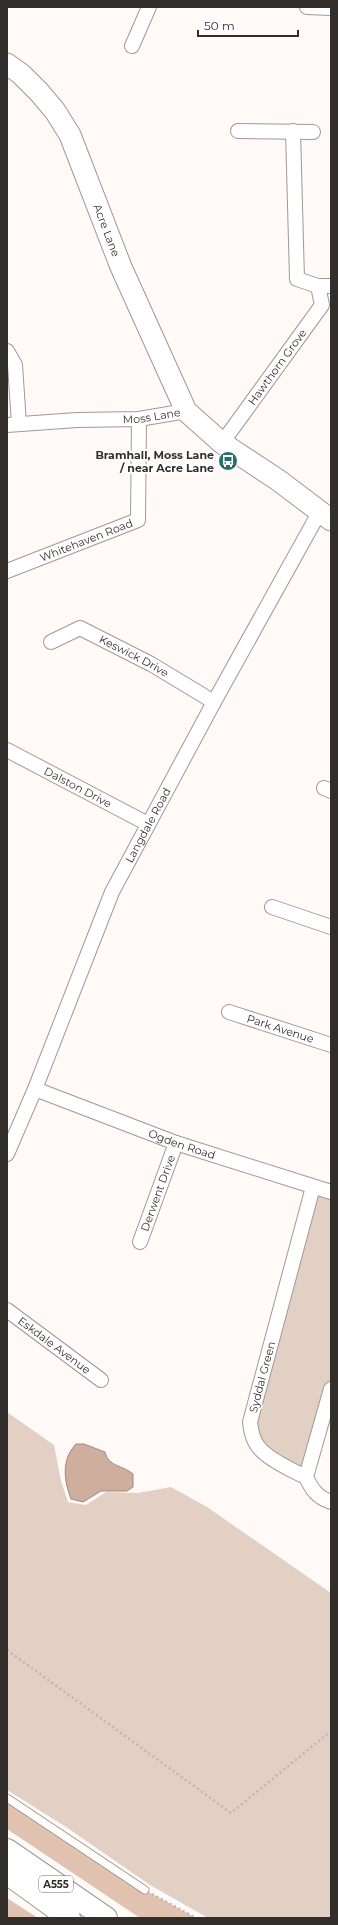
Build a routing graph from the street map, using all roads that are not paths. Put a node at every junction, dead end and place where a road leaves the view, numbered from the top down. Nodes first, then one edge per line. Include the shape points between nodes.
1 (149, 7) edge
2 (307, 7) edge
3 (331, 8) edge
4 (132, 46) dead end
5 (7, 64) edge
6 (238, 131) dead end
7 (293, 131) junction
8 (313, 132) dead end
9 (324, 286) edge
10 (7, 351) edge
11 (186, 412) junction
12 (139, 419) junction
13 (13, 424) edge
14 (222, 443) junction
15 (325, 515) edge
16 (7, 571) edge
17 (51, 642) dead end
18 (214, 702) junction
19 (7, 750) edge
20 (148, 824) junction
21 (272, 907) dead end
22 (331, 927) edge
23 (229, 1012) dead end
24 (330, 1041) edge
25 (35, 1089) junction
26 (176, 1144) junction
27 (7, 1154) edge
28 (313, 1186) junction
29 (331, 1192) edge
30 (140, 1242) dead end
31 (7, 1310) edge
32 (101, 1380) dead end
33 (331, 1389) edge
34 (306, 1477) junction
35 (331, 1502) edge
36 (7, 1798) edge
37 (7, 1850) edge
38 (7, 1873) edge
39 (145, 1890) road end
40 (69, 1918) edge
41 (106, 1918) edge

1 - 4 street
2 - 3 street
5 - 11 main road, Acre Lane via 39,92 70,135 121,266
6 - 7 street
7 - 8 street
7 - 9 street, Hawthorn Grove via 297,279
9 - 14 street, Hawthorn Grove via 322,305
10 - 13 street via 15,365
11 - 12 street, Moss Lane
11 - 14 main road, Moss Lane
12 - 13 street, Moss Lane
12 - 16 street, Whitehaven Road via 138,520
14 - 15 main road, Moss Lane
15 - 18 street, Langdale Road
17 - 18 street, Keswick Drive via 80,628 151,664
18 - 20 street, Langdale Road
19 - 20 street, Dalston Drive
20 - 25 street, Langdale Road via 112,892
21 - 22 street
23 - 24 street, Park Avenue
25 - 26 street, Ogden Road
25 - 27 street, Langdale Road
26 - 28 street, Ogden Road
26 - 30 street, Derwent Drive
28 - 29 street, Ogden Road
28 - 34 street, Syddal Green via 250,1422 251,1435 257,1446 282,1466
31 - 32 street, Eskdale Avenue
33 - 34 street
34 - 35 street via 311,1489 321,1499
36 - 39 lane
37 - 41 highway, A555
38 - 40 highway, A555

